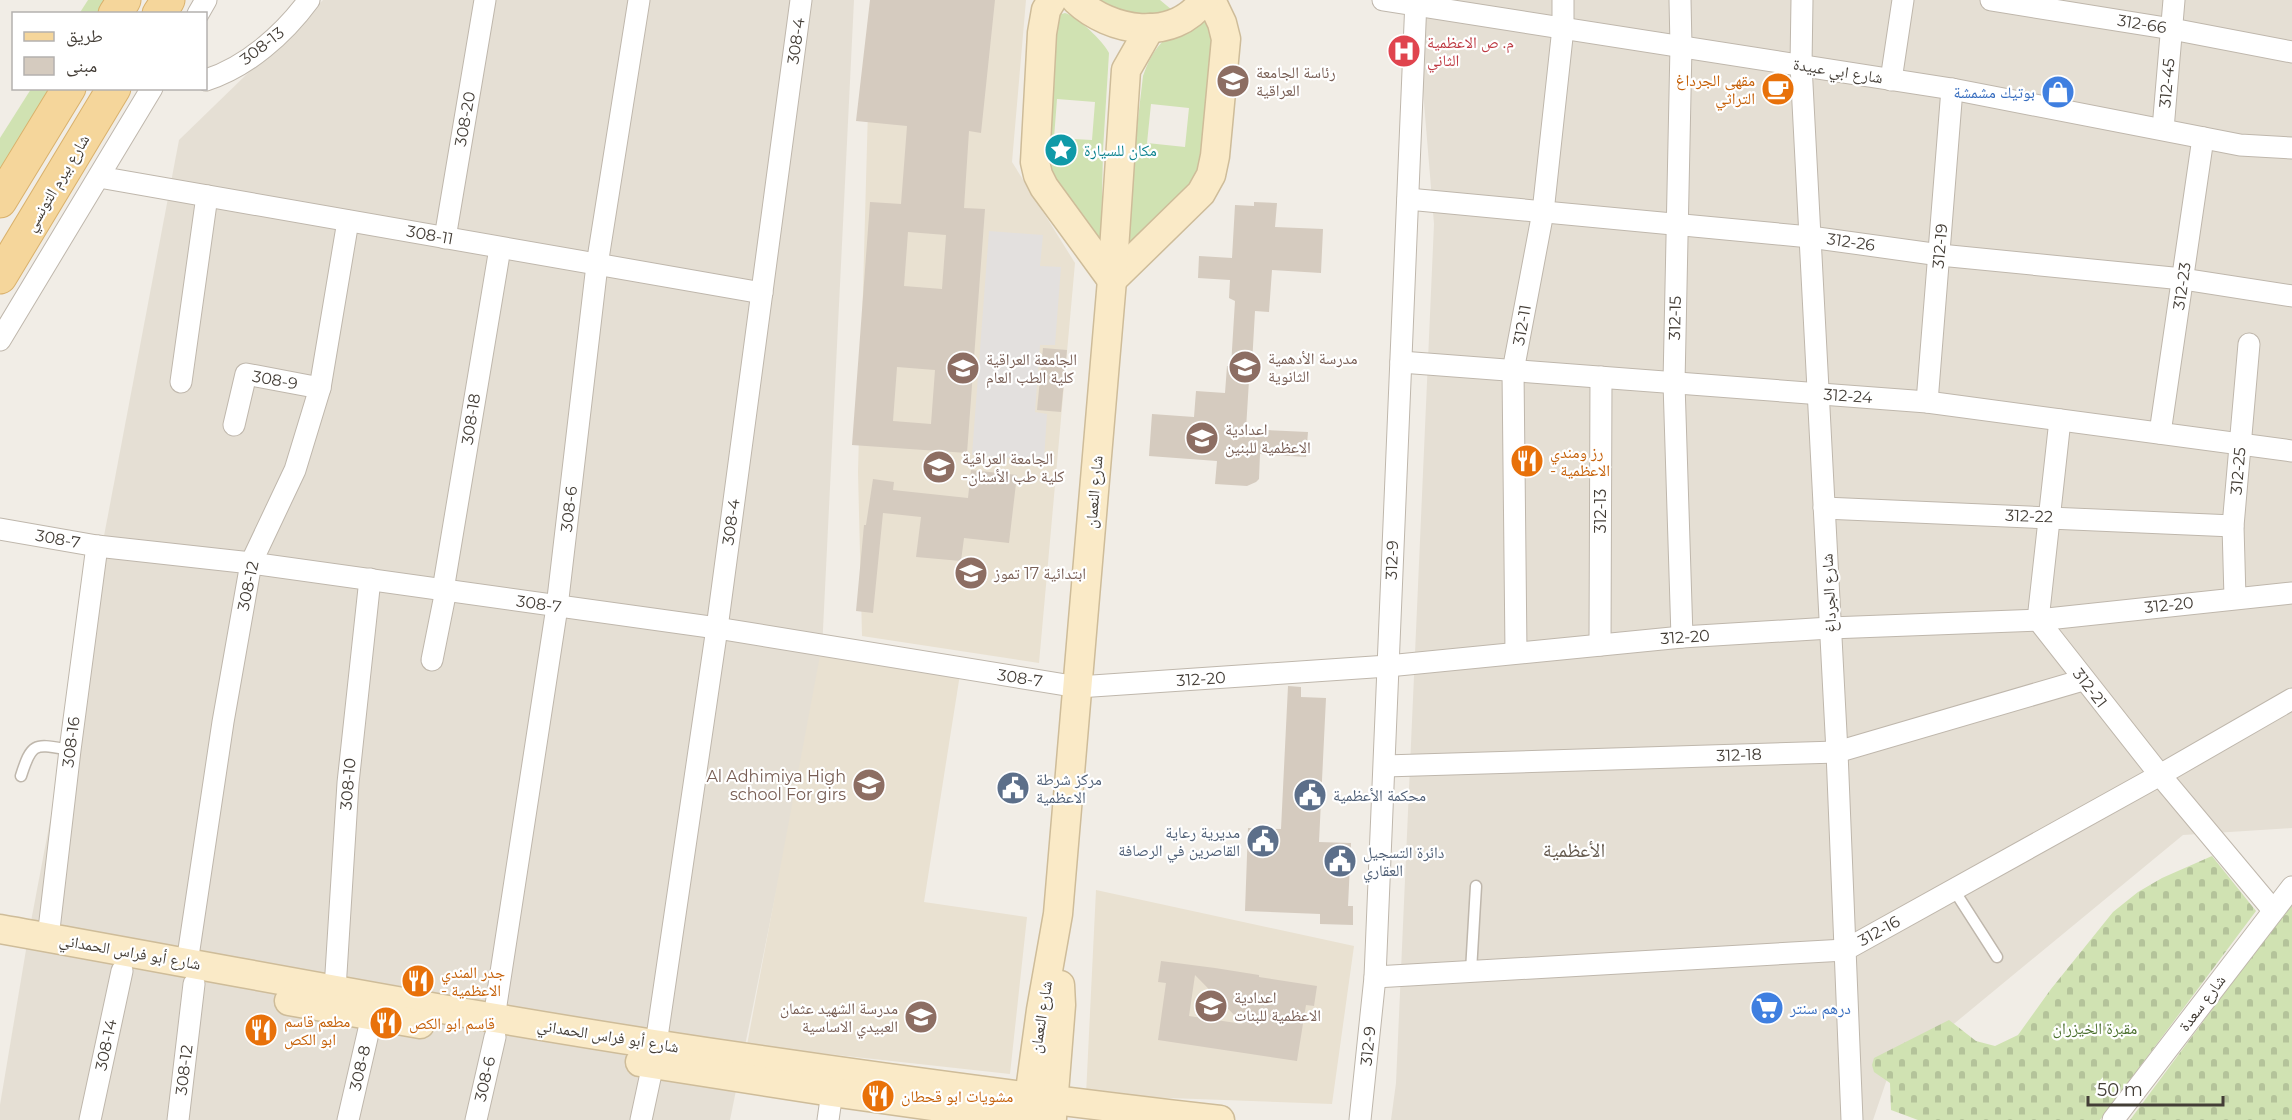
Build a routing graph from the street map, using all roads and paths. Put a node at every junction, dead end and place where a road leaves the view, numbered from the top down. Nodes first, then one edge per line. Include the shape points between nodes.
1 (309, 0) edge
2 (485, 0) edge
3 (639, 0) edge
4 (801, 0) edge
5 (1052, 0) edge
6 (1076, 0) edge
7 (1204, 0) edge
8 (1211, 0) edge
9 (1383, 0) edge
10 (1563, 0) edge
11 (1680, 0) edge
12 (1802, 0) edge
13 (1903, 0) edge
14 (1991, 0) edge
15 (2174, 0) edge
16 (1416, 2) edge
17 (1106, 20) junction
18 (1150, 28) junction
19 (1563, 28) junction
20 (2172, 29) junction
21 (1681, 46) junction
22 (2292, 52) edge
23 (1801, 65) junction
24 (1126, 70) junction
25 (207, 80) edge
26 (1891, 80) junction
27 (1952, 89) junction
28 (68, 90) edge
29 (113, 90) edge
30 (151, 90) edge
31 (2163, 129) junction
32 (2203, 138) junction
33 (2292, 148) edge
34 (99, 177) junction
35 (207, 196) junction
36 (1408, 199) junction
37 (0, 201) edge
38 (1543, 212) junction
39 (348, 221) junction
40 (1677, 224) junction
41 (1810, 237) junction
42 (445, 238) junction
43 (500, 248) junction
44 (1940, 255) junction
45 (597, 265) junction
46 (0, 277) edge
47 (2183, 279) junction
48 (1112, 280) junction
49 (762, 293) junction
50 (2292, 296) edge
51 (0, 340) edge
52 (2249, 344) dead end
53 (1401, 362) junction
54 (1513, 371) junction
55 (1601, 377) junction
56 (181, 382) dead end
57 (1674, 383) junction
58 (320, 388) junction
59 (1818, 394) junction
60 (1926, 402) junction
61 (2060, 420) junction
62 (234, 425) dead end
63 (2160, 433) junction
64 (2241, 444) junction
65 (2292, 451) edge
66 (1824, 508) junction
67 (2050, 517) junction
68 (2233, 526) junction
69 (0, 529) edge
70 (97, 546) junction
71 (251, 563) junction
72 (370, 579) junction
73 (445, 590) junction
74 (2292, 593) edge
75 (2235, 598) junction
76 (557, 607) junction
77 (2038, 620) junction
78 (717, 628) junction
79 (1830, 628) junction
80 (1682, 637) junction
81 (1600, 645) junction
82 (1516, 652) junction
83 (432, 660) dead end
84 (1388, 666) junction
85 (2083, 680) junction
86 (1078, 687) junction
87 (2292, 699) edge
88 (70, 750) junction
89 (1837, 752) junction
90 (1384, 766) junction
91 (2160, 775) junction
92 (21, 776) dead end
93 (1476, 886) dead end
94 (2292, 887) edge
95 (1954, 890) junction
96 (2273, 910) junction
97 (0, 929) edge
98 (48, 938) junction
99 (0, 950) edge
100 (1845, 950) junction
101 (1996, 957) dead end
102 (122, 971) junction
103 (1471, 971) junction
104 (191, 974) junction
105 (1375, 976) junction
106 (335, 989) junction
107 (372, 1016) junction
108 (494, 1027) junction
109 (654, 1054) junction
110 (832, 1092) junction
111 (1037, 1113) edge
112 (959, 1114) edge
113 (90, 1120) edge
114 (178, 1120) edge
115 (348, 1120) edge
116 (476, 1120) edge
117 (641, 1120) edge
118 (828, 1120) edge
119 (1220, 1120) edge
120 (1360, 1120) edge
121 (1852, 1120) edge
122 (2113, 1120) edge

1 - 25 street, 308-13 via 270,42 242,63
2 - 42 street, 308-20
3 - 45 street, 308-6
4 - 49 street, 308-4
5 - 48 street via 1042,33 1035,162 1044,187
6 - 17 street
7 - 18 street via 1184,19
8 - 48 street via 1226,39 1211,175 1201,193
9 - 16 street, شارع ابي عبيدة
10 - 19 street, 312-11
11 - 21 street, 312-15
12 - 23 street, شارع الجرداغ
13 - 26 street
14 - 20 street, 312-66
15 - 20 street, 312-45
16 - 19 street, شارع ابي عبيدة
16 - 36 street, 312-9
17 - 18 street
17 - 24 street, شارع النعمان
18 - 24 street, شارع النعمان
19 - 21 street, شارع ابي عبيدة
19 - 38 street, 312-11
20 - 22 street, 312-66
20 - 31 street, 312-45
21 - 23 street, شارع ابي عبيدة
21 - 40 street, 312-15
23 - 26 street, شارع ابي عبيدة
23 - 41 street, شارع الجرداغ
24 - 48 street, شارع النعمان
26 - 27 street, شارع ابي عبيدة
27 - 31 street, شارع ابي عبيدة
27 - 44 street, 312-19
28 - 37 main road
29 - 46 main road, شارع بيرم التونسي
30 - 34 street
31 - 32 street, شارع ابي عبيدة
32 - 33 street, شارع ابي عبيدة
32 - 47 street, 312-23
34 - 35 street, 308-11
34 - 51 street
35 - 39 street, 308-11
35 - 56 street
36 - 38 street, 312-26
36 - 53 street, 312-9
38 - 40 street, 312-26
38 - 54 street, 312-11
39 - 42 street, 308-11
39 - 58 street, 308-12
40 - 41 street, 312-26
40 - 57 street, 312-15
41 - 44 street, 312-26
41 - 59 street, شارع الجرداغ
42 - 43 street, 308-11
43 - 45 street, 308-11
43 - 73 street, 308-18
44 - 47 street, 312-26
44 - 60 street, 312-19
45 - 49 street, 308-11
45 - 76 street, 308-6
47 - 50 street, 312-26
47 - 63 street, 312-23
48 - 86 street, شارع النعمان
49 - 78 street, 308-4
52 - 64 street, 312-25
53 - 54 street, 312-24
53 - 84 street, 312-9
54 - 55 street, 312-24
54 - 82 street, 312-11
55 - 57 street, 312-24
55 - 81 street, 312-13
57 - 59 street, 312-24
57 - 80 street, 312-15
58 - 62 street, 308-9 via 246,374
58 - 71 street, 308-12 via 295,470
59 - 60 street, 312-24
59 - 66 street, شارع الجرداغ
60 - 61 street, 312-24
61 - 63 street, 312-24
61 - 67 street
63 - 64 street, 312-24
64 - 65 street, 312-24
64 - 68 street, 312-25
66 - 67 street, 312-22
66 - 79 street, شارع الجرداغ
67 - 68 street, 312-22
67 - 77 street
68 - 75 street, 312-25
69 - 70 street, 308-7
70 - 71 street, 308-7
70 - 88 street, 308-16
71 - 72 street, 308-7
71 - 104 street, 308-12 via 223,722
72 - 73 street, 308-7
72 - 106 street, 308-10 via 348,783
73 - 76 street, 308-7
73 - 83 street, 308-18
74 - 75 street, 312-20
75 - 77 street, 312-20
76 - 78 street, 308-7
76 - 108 street, 308-6
77 - 79 street, 312-20
77 - 85 street, 312-21
78 - 86 street, 308-7
78 - 109 street, 308-4
79 - 80 street, 312-20
79 - 89 street, شارع الجرداغ
80 - 81 street, 312-20
81 - 82 street, 312-20
82 - 84 street, 312-20
84 - 86 street, 312-20
84 - 90 street, 312-9
85 - 89 street, 312-18
85 - 91 street, 312-21
86 - 111 street, شارع النعمان
87 - 91 street, 312-16
88 - 92 lane via 48,746 32,749
88 - 98 street, 308-16
89 - 90 street, 312-18
89 - 100 street, شارع الجرداغ
90 - 105 street, 312-9
91 - 95 street, 312-16
91 - 96 street, 312-21
93 - 103 lane
94 - 96 street, شارع سعدة
95 - 100 street, 312-16
95 - 101 lane
96 - 122 street, شارع سعدة
97 - 98 street, شارع أبو فراس الحمداني
98 - 104 street, شارع أبو فراس الحمداني
99 - 102 street, شارع أبو فراس الحمداني
100 - 103 street, 312-16
100 - 121 street, شارع الجرداغ
102 - 104 street, شارع أبو فراس الحمداني
102 - 113 street, 308-14
103 - 105 street, 312-16
104 - 106 street, شارع أبو فراس الحمداني
104 - 107 street, شارع أبو فراس الحمداني
104 - 114 street, 308-12
105 - 120 street, 312-9
106 - 108 street, شارع أبو فراس الحمداني
107 - 108 street, شارع أبو فراس الحمداني
107 - 115 street, 308-8
108 - 109 street, شارع أبو فراس الحمداني
108 - 116 street, 308-6
109 - 110 street, شارع أبو فراس الحمداني
109 - 111 street, شارع أبو فراس الحمداني
109 - 117 street, 308-4
110 - 112 street, شارع أبو فراس الحمداني
110 - 118 street
111 - 112 street, شارع أبو فراس الحمداني
111 - 119 street, شارع أبو فراس الحمداني

